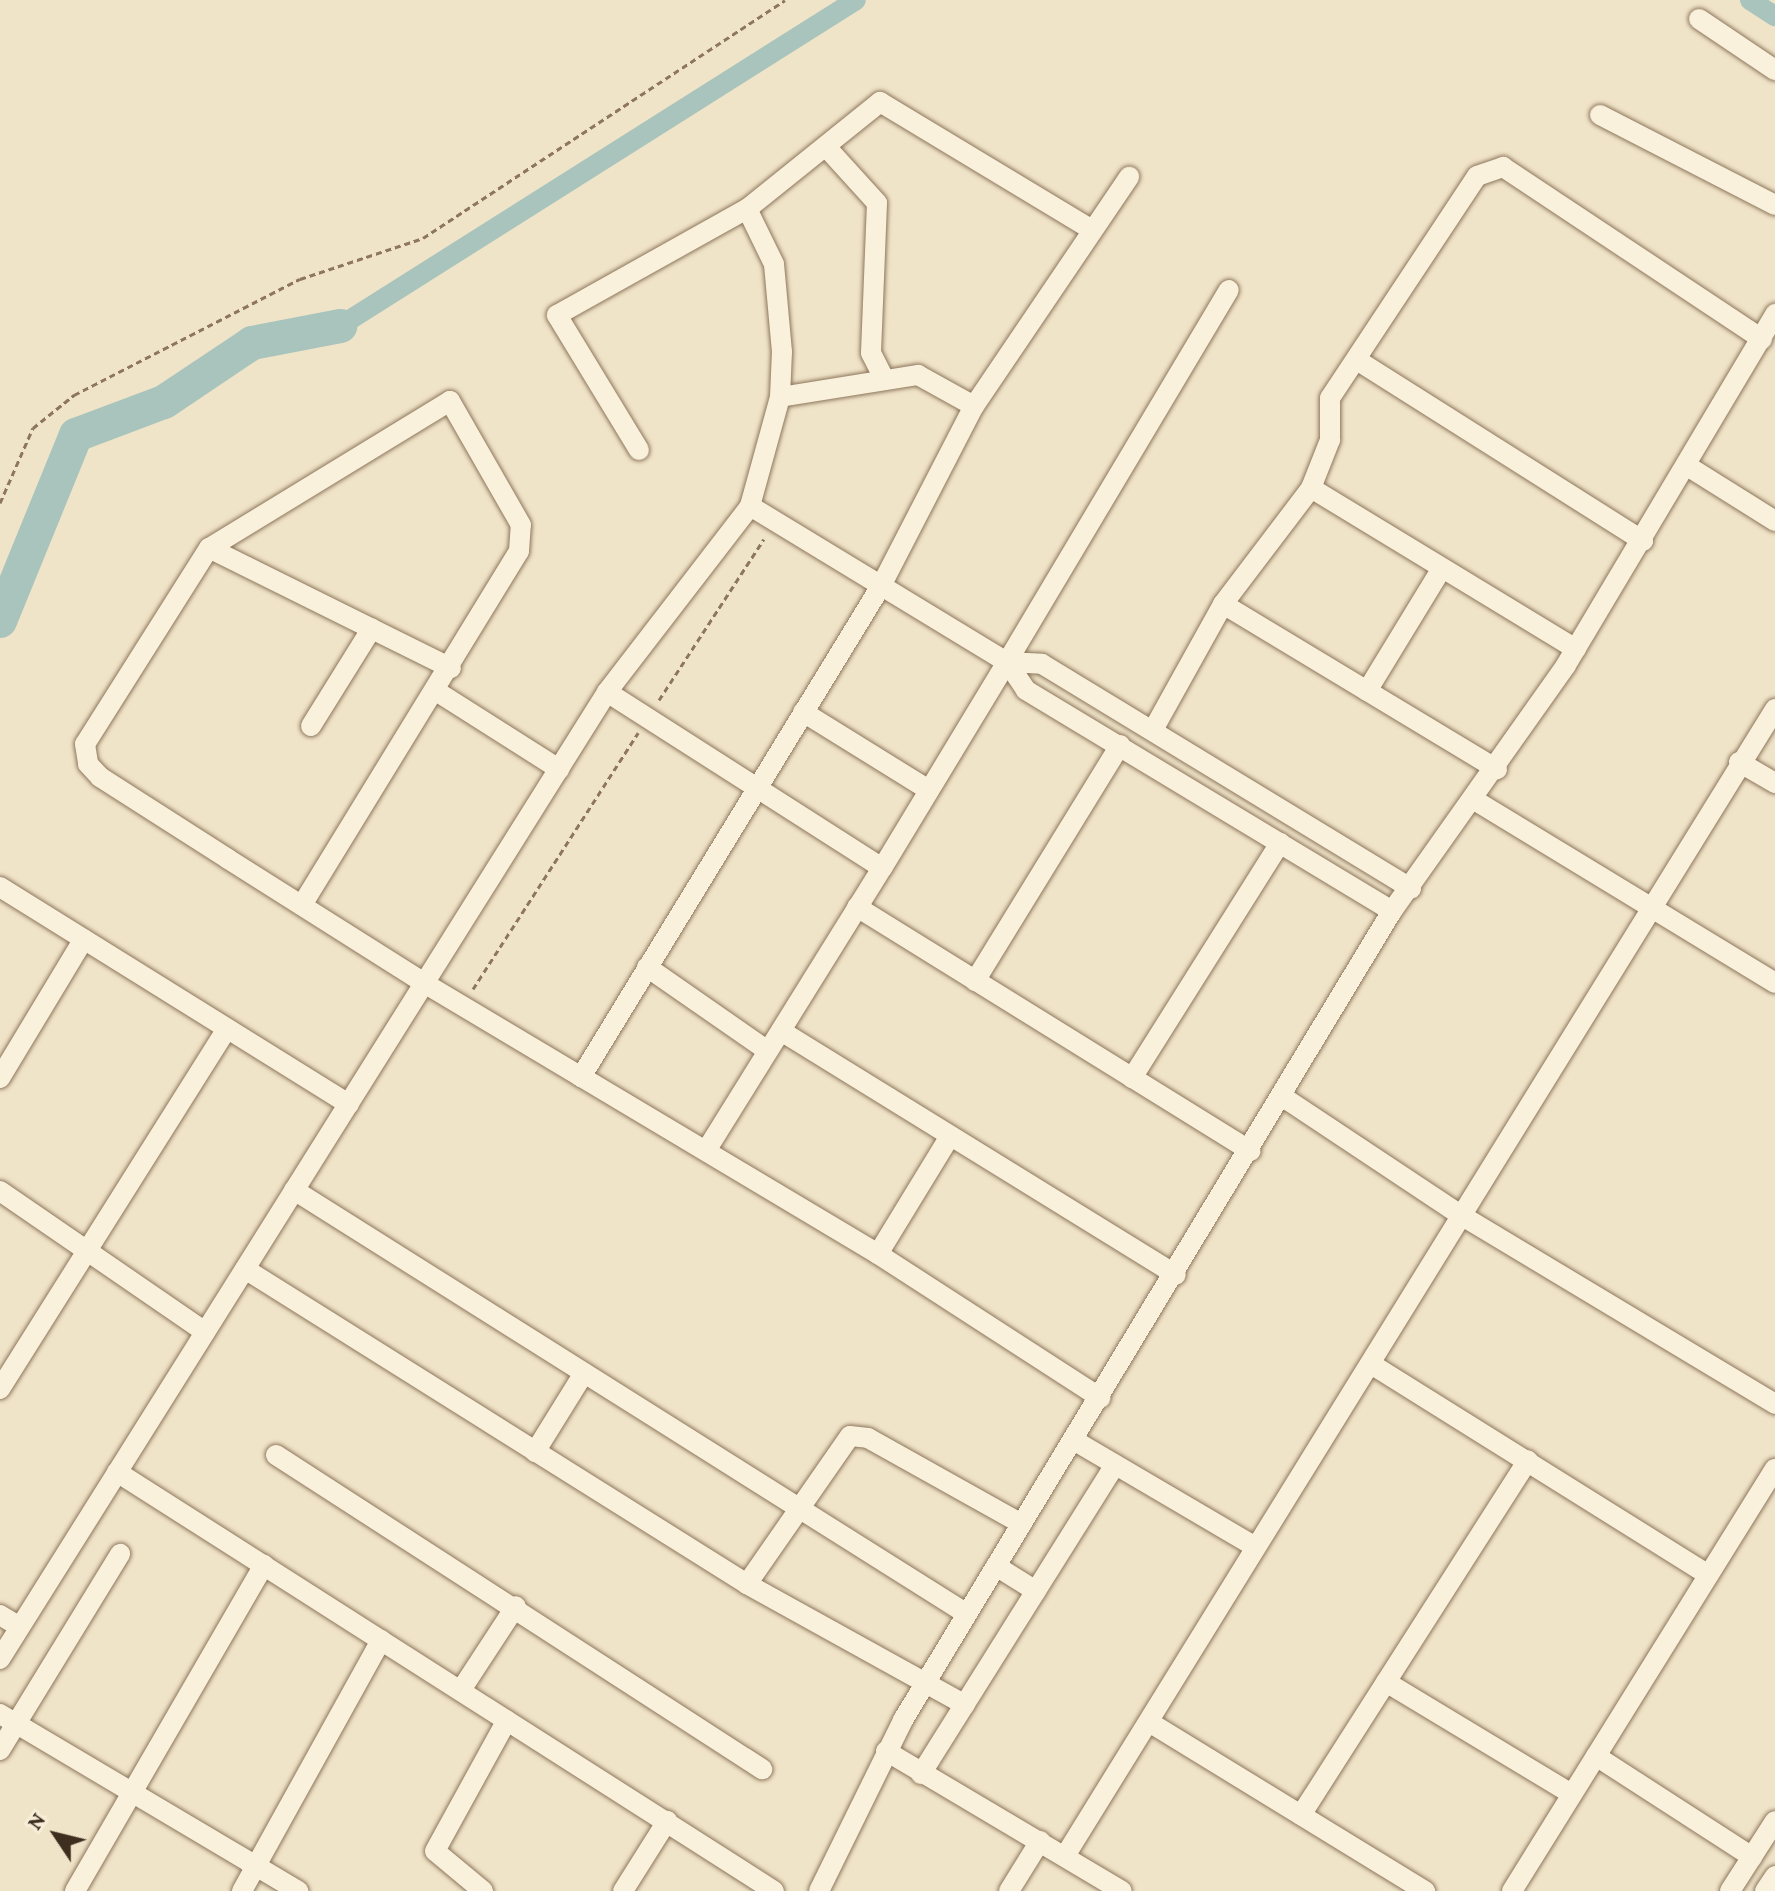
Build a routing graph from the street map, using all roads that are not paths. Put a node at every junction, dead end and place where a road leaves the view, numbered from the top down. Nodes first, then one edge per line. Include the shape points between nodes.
1 (1699, 19) dead end
2 (1775, 70) edge
3 (1600, 115) dead end
4 (828, 149) junction
5 (1129, 177) dead end
6 (1775, 205) edge
7 (747, 209) junction
8 (1089, 228) junction
9 (1229, 290) dead end
10 (1775, 314) edge
11 (1762, 339) junction
12 (1360, 362) junction
13 (885, 380) junction
14 (780, 397) junction
15 (974, 406) junction
16 (639, 450) dead end
17 (1689, 467) junction
18 (1311, 488) junction
19 (750, 506) junction
20 (1775, 521) edge
21 (1643, 541) junction
22 (209, 548) junction
23 (1441, 570) junction
24 (881, 586) junction
25 (1223, 604) junction
26 (372, 628) junction
27 (1576, 649) junction
28 (1007, 662) junction
29 (451, 668) junction
30 (436, 691) junction
31 (1367, 691) junction
32 (607, 692) junction
33 (1775, 709) edge
34 (803, 712) junction
35 (311, 726) dead end
36 (1153, 730) junction
37 (1120, 745) junction
38 (1739, 762) junction
39 (559, 769) junction
40 (1497, 769) junction
41 (1775, 783) edge
42 (756, 787) junction
43 (929, 790) junction
44 (1476, 801) junction
45 (1280, 843) junction
46 (882, 868) junction
47 (0, 887) edge
48 (1411, 888) junction
49 (302, 905) junction
50 (1650, 906) junction
51 (857, 907) junction
52 (1392, 911) junction
53 (84, 939) junction
54 (647, 967) junction
55 (975, 981) junction
56 (424, 983) junction
57 (1775, 983) edge
58 (227, 1028) junction
59 (781, 1031) junction
60 (768, 1051) junction
61 (581, 1077) junction
62 (0, 1078) edge
63 (1132, 1078) junction
64 (1283, 1097) junction
65 (349, 1104) junction
66 (950, 1136) junction
67 (706, 1151) junction
68 (1250, 1151) junction
69 (294, 1190) junction
70 (0, 1191) edge
71 (1459, 1214) junction
72 (89, 1252) junction
73 (878, 1254) junction
74 (245, 1269) junction
75 (1176, 1275) junction
76 (205, 1332) junction
77 (1371, 1364) junction
78 (584, 1373) junction
79 (0, 1389) edge
80 (1101, 1398) junction
81 (1775, 1404) edge
82 (1075, 1441) junction
83 (535, 1452) junction
84 (276, 1455) dead end
85 (1528, 1460) junction
86 (1115, 1465) junction
87 (1775, 1469) edge
88 (117, 1472) junction
89 (800, 1504) junction
90 (1022, 1524) junction
91 (1254, 1546) junction
92 (120, 1554) dead end
93 (264, 1565) junction
94 (996, 1566) junction
95 (1709, 1575) junction
96 (747, 1584) junction
97 (1036, 1591) junction
98 (516, 1606) junction
99 (967, 1614) junction
100 (0, 1615) edge
101 (20, 1627) junction
102 (381, 1640) junction
103 (0, 1659) edge
104 (929, 1680) junction
105 (1386, 1682) junction
106 (461, 1690) junction
107 (965, 1705) junction
108 (8, 1719) edge
109 (507, 1720) junction
110 (1149, 1722) junction
111 (0, 1750) edge
112 (886, 1751) junction
113 (1596, 1756) junction
114 (762, 1769) dead end
115 (921, 1774) junction
116 (133, 1794) junction
117 (1572, 1794) junction
118 (1301, 1815) junction
119 (667, 1821) junction
120 (1775, 1821) edge
121 (1040, 1841) junction
122 (1065, 1856) junction
123 (1752, 1857) junction
124 (258, 1866) junction
125 (1775, 1876) edge
126 (75, 1891) edge
127 (242, 1891) edge
128 (298, 1891) edge
129 (483, 1891) edge
130 (623, 1891) edge
131 (774, 1891) edge
132 (819, 1891) edge
133 (1009, 1891) edge
134 (1122, 1891) edge
135 (1425, 1891) edge
136 (1512, 1891) edge
137 (1730, 1891) edge
138 (1765, 1891) edge

1 - 2 street
3 - 6 street
4 - 7 street
4 - 8 street via 887,101
4 - 13 street via 877,203 871,353
5 - 8 street
7 - 14 street via 774,264
7 - 16 street via 557,315
8 - 15 street
9 - 28 street
10 - 11 street
11 - 12 street via 1503,167 1464,187
11 - 17 street
12 - 18 street via 1330,398 1330,440
12 - 21 street
13 - 14 street
13 - 15 street via 918,375
14 - 19 street
15 - 24 street
17 - 20 street
17 - 21 street
18 - 23 street
18 - 25 street
19 - 24 street
19 - 32 street
21 - 27 street
22 - 26 street
22 - 29 street via 450,401 521,525 513,566
22 - 49 street via 85,744 88,764
23 - 27 street
23 - 31 street
24 - 28 street
24 - 34 street
25 - 31 street
25 - 36 street
26 - 29 street
26 - 35 street
27 - 40 street
28 - 36 street via 1042,664
28 - 37 street via 1026,690
28 - 43 street
29 - 30 street
30 - 39 street
30 - 49 street
31 - 40 street
32 - 39 street
32 - 42 street
33 - 38 street
34 - 42 street
34 - 43 street
36 - 48 street
37 - 45 street
37 - 55 street
38 - 41 street
38 - 50 street
39 - 56 street
40 - 44 street
42 - 46 street
42 - 54 street
43 - 46 street
44 - 48 street
44 - 50 street
45 - 52 street
45 - 63 street
46 - 51 street
47 - 53 street
48 - 52 street
49 - 56 street
50 - 57 street
50 - 71 street
51 - 55 street
51 - 59 street
52 - 64 street
53 - 58 street
53 - 62 street
54 - 60 street
54 - 61 street
55 - 63 street
56 - 61 street
56 - 65 street
58 - 65 street
58 - 72 street
59 - 60 street
59 - 66 street
60 - 67 street
61 - 67 street
63 - 68 street
64 - 68 street
64 - 71 street
65 - 69 street
66 - 73 street
66 - 75 street
67 - 73 street
68 - 75 street
69 - 74 street
69 - 78 street
70 - 72 street
71 - 77 street
71 - 81 street
72 - 76 street
72 - 79 street
73 - 80 street
74 - 76 street
74 - 83 street
75 - 80 street
76 - 88 street
77 - 85 street
77 - 91 street
78 - 83 street
78 - 89 street
80 - 82 street
82 - 86 street
82 - 90 street
83 - 96 street
84 - 98 street
85 - 95 street
85 - 105 street
86 - 91 street
86 - 97 street
87 - 95 street
88 - 93 street
88 - 101 street
89 - 90 street via 845,1439 857,1435
89 - 96 street
89 - 99 street
90 - 94 street
91 - 110 street
92 - 108 street
93 - 102 street
93 - 116 street
94 - 97 street
94 - 99 street
95 - 113 street
96 - 104 street
97 - 107 street
98 - 106 street
98 - 114 street
99 - 104 street
100 - 101 street
101 - 103 street
102 - 106 street
102 - 124 street
104 - 107 street
104 - 112 street
105 - 117 street
105 - 118 street
106 - 109 street
107 - 115 street
108 - 111 street
108 - 116 street
109 - 119 street
109 - 129 street via 435,1851
110 - 118 street
110 - 122 street
112 - 115 street
112 - 132 street
113 - 117 street
113 - 123 street
115 - 121 street
116 - 124 street
116 - 126 street
117 - 136 street
118 - 135 street
119 - 130 street
119 - 131 street
120 - 123 street
121 - 122 street
121 - 133 street
122 - 134 street
123 - 137 street
124 - 127 street
124 - 128 street
125 - 138 street

